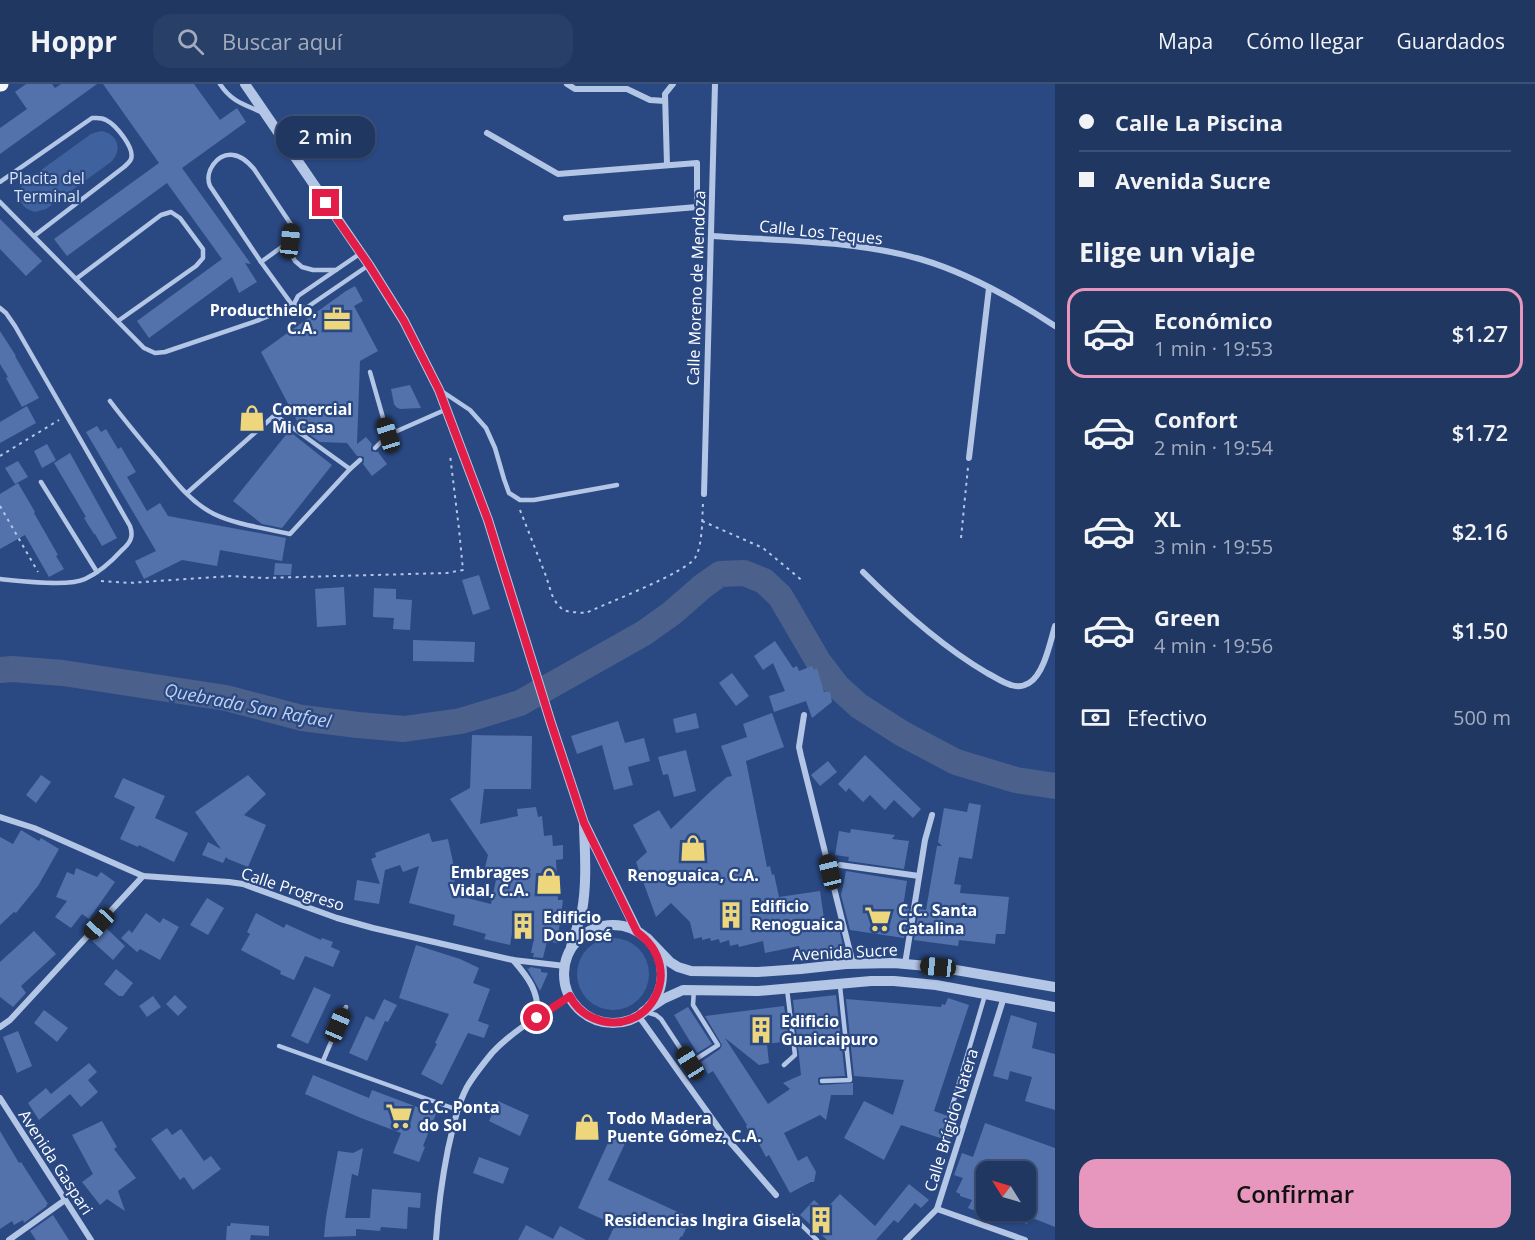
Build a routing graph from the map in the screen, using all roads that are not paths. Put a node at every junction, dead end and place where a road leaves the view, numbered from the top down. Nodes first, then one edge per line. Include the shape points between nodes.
1 (219, 84) edge
2 (244, 84) edge
3 (567, 84) edge
4 (673, 84) edge
5 (715, 84) edge
6 (665, 101) junction
7 (265, 113) junction
8 (487, 133) dead end
9 (667, 165) junction
10 (0, 182) edge
11 (0, 202) edge
12 (566, 218) dead end
13 (34, 236) junction
14 (712, 236) junction
15 (290, 241) junction
16 (361, 253) junction
17 (261, 262) junction
18 (369, 265) junction
19 (336, 270) junction
20 (76, 279) junction
21 (988, 288) junction
22 (293, 306) junction
23 (0, 308) edge
24 (118, 321) junction
25 (1055, 326) edge
26 (369, 372) dead end
27 (439, 390) junction
28 (110, 401) dead end
29 (447, 408) junction
30 (388, 435) junction
31 (375, 447) dead end
32 (969, 458) road end
33 (360, 460) dead end
34 (350, 469) junction
35 (41, 482) dead end
36 (617, 485) dead end
37 (186, 493) junction
38 (704, 494) road end
39 (97, 572) junction
40 (863, 572) dead end
41 (0, 579) edge
42 (1055, 626) edge
43 (804, 715) dead end
44 (932, 815) dead end
45 (0, 817) edge
46 (584, 823) junction
47 (840, 865) dead end
48 (143, 876) junction
49 (919, 876) junction
50 (642, 935) junction
51 (568, 955) junction
52 (513, 960) junction
53 (853, 964) junction
54 (905, 964) junction
55 (565, 966) junction
56 (840, 984) junction
57 (1055, 987) edge
58 (694, 989) junction
59 (788, 989) junction
60 (986, 993) junction
61 (570, 996) junction
62 (1004, 997) junction
63 (1055, 1006) edge
64 (346, 1007) dead end
65 (641, 1013) junction
66 (537, 1018) junction
67 (0, 1028) edge
68 (279, 1046) dead end
69 (323, 1061) junction
70 (784, 1065) dead end
71 (822, 1081) dead end
72 (0, 1098) edge
73 (458, 1110) junction
74 (951, 1110) dead end
75 (777, 1195) dead end
76 (65, 1200) junction
77 (937, 1209) junction
78 (790, 1214) dead end
79 (9, 1240) edge
80 (91, 1240) edge
81 (436, 1240) edge
82 (817, 1240) edge
83 (906, 1240) edge
84 (1024, 1240) edge

1 - 7 lane via 236,101
2 - 7 street, Avenida Sucre
3 - 6 street via 575,89 627,89 650,100
4 - 6 street
5 - 14 street, Calle Moreno de Mendoza
6 - 9 street
7 - 16 street, Avenida Sucre
8 - 9 street via 558,174
9 - 12 street via 697,163 697,207
10 - 13 lane via 92,118 108,121 127,142 130,161
11 - 13 lane
13 - 20 lane
14 - 21 street, Calle Los Teques via 868,248 920,259
14 - 38 street, Calle Moreno de Mendoza
15 - 17 lane
15 - 17 lane via 292,226 251,165 230,155 221,158 209,172 208,182
15 - 19 lane via 292,257 302,267
16 - 18 street, Avenida Sucre
16 - 19 lane
17 - 22 lane
18 - 22 lane via 306,308
18 - 27 street, Avenida Sucre via 404,321
19 - 22 lane via 298,296
20 - 24 lane
20 - 24 lane via 161,215 171,212 180,218 200,245 203,258
21 - 25 street, Calle Los Teques
21 - 32 street
22 - 24 lane via 159,353 147,351
23 - 39 lane via 15,327 132,530 128,544
26 - 30 lane
27 - 29 street, Avenida Sucre
27 - 36 lane via 481,420 490,435 507,489 517,499 534,500
28 - 37 lane
29 - 30 lane
29 - 46 street, Avenida Sucre via 488,520
30 - 31 lane
33 - 34 lane
34 - 37 lane via 290,534 216,515
34 - 37 lane via 275,415
35 - 39 lane
39 - 41 lane via 75,582
40 - 42 street via 950,649 1011,685 1025,686 1038,674
43 - 53 street via 799,747
44 - 49 street
45 - 48 street, Calle Progreso
46 - 50 street, Avenida Sucre
46 - 51 street, Avenida Sucre via 582,911
47 - 49 street
48 - 52 street, Calle Progreso via 243,884 337,918
48 - 67 street
49 - 54 street
50 - 51 street via 627,927 603,926 582,936
50 - 53 street, Avenida Sucre via 670,962 691,971 758,972
50 - 65 street via 659,958 661,981 652,1003
51 - 55 street
52 - 55 street, Calle Progreso
52 - 66 street via 531,983 538,1006
53 - 54 street, Avenida Sucre
54 - 57 street, Avenida Sucre
55 - 61 street
56 - 59 street, Avenida Sucre
56 - 60 street, Avenida Sucre via 894,981
56 - 71 lane via 850,1080
58 - 59 street, Avenida Sucre
58 - 65 street, Avenida Sucre via 673,994
58 - 65 lane via 694,1009 718,1045 690,1063 661,1019
59 - 70 lane via 795,1055
60 - 62 street, Avenida Sucre
60 - 74 lane
61 - 65 street via 579,1009 599,1021 622,1022
61 - 66 street
62 - 63 street, Avenida Sucre
62 - 77 street, Calle Brígido Natera
64 - 69 lane
65 - 75 street via 723,1134
66 - 73 street via 493,1052 467,1088
68 - 69 lane
69 - 73 lane
72 - 76 street, Avenida Gaspari
73 - 81 street via 443,1177
76 - 79 street
76 - 80 street, Avenida Gaspari
77 - 83 street, Calle Brígido Natera
77 - 84 street
78 - 82 lane

